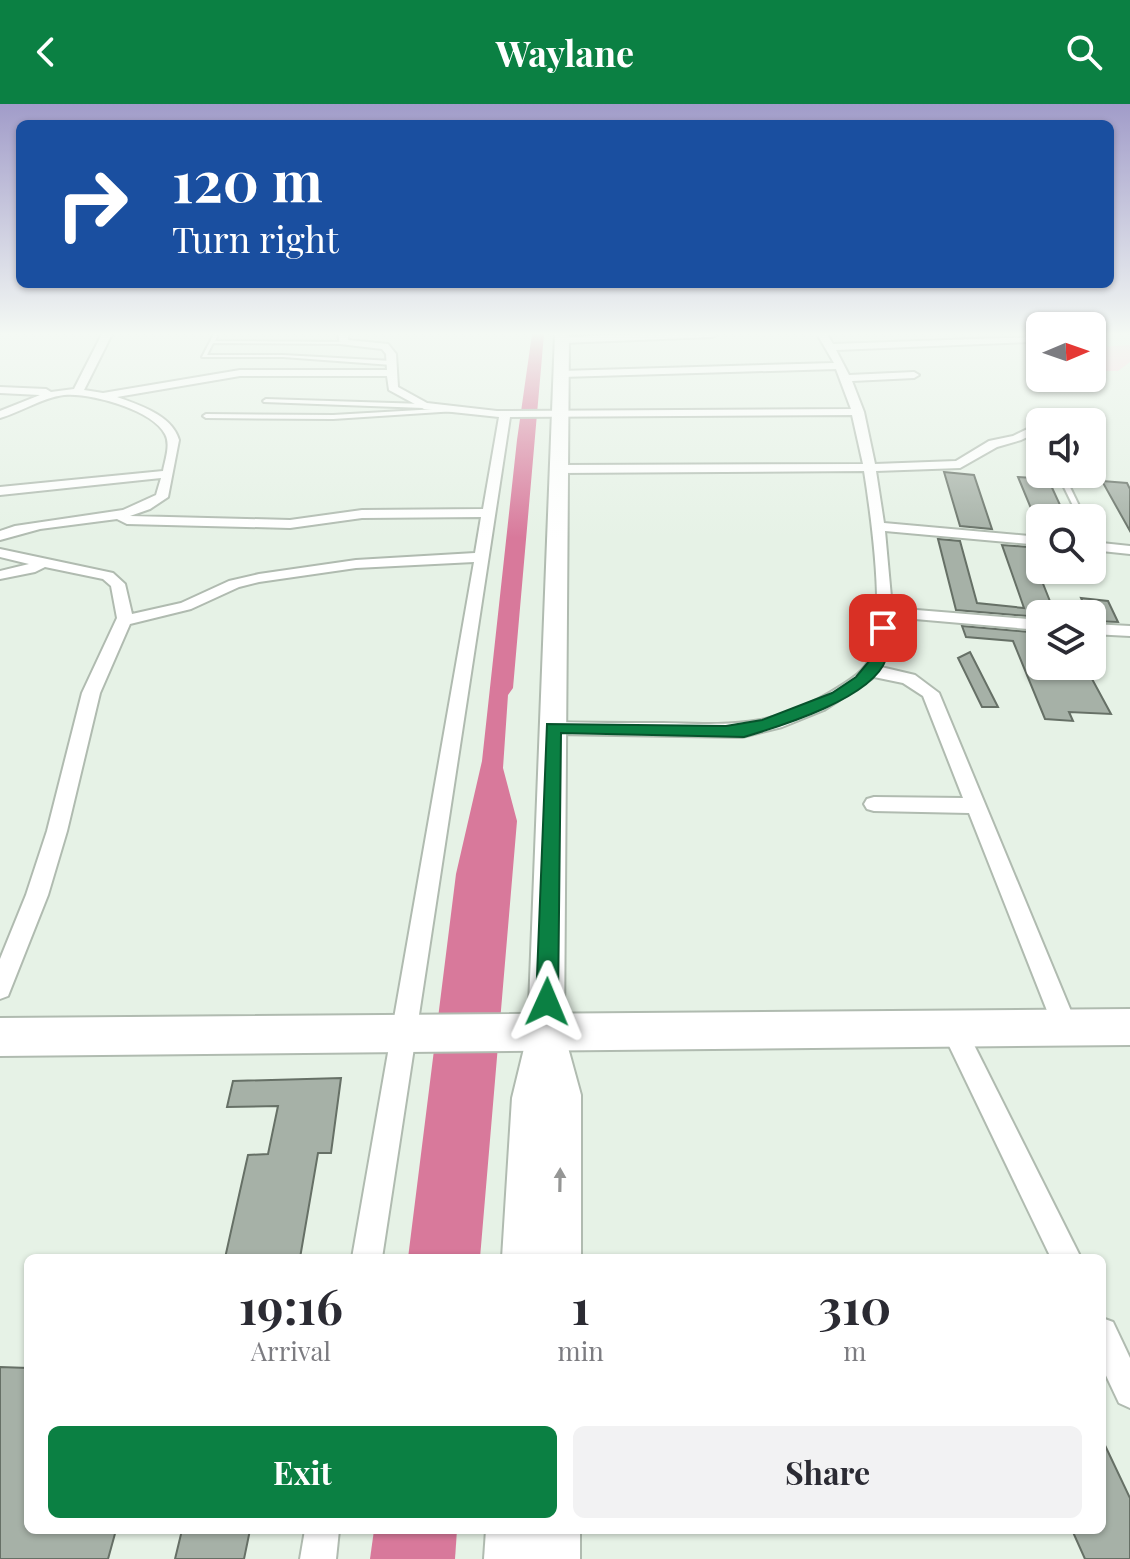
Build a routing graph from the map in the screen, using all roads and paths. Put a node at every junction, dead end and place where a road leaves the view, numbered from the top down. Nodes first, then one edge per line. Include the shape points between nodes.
1 (35, 402) edge
2 (119, 402) edge
3 (294, 402) edge
4 (417, 402) edge
5 (560, 402) edge
6 (854, 402) edge
7 (424, 406) junction
8 (454, 410) junction
9 (858, 412) junction
10 (560, 413) junction
11 (505, 414) junction
12 (0, 415) edge
13 (206, 416) dead end
14 (1026, 433) edge
15 (559, 469) junction
16 (869, 469) junction
17 (167, 474) junction
18 (0, 491) edge
19 (489, 513) junction
20 (120, 515) junction
21 (877, 526) junction
22 (0, 536) edge
23 (1026, 540) edge
24 (1106, 546) edge
25 (1126, 550) edge
26 (0, 553) edge
27 (482, 557) junction
28 (41, 563) junction
29 (1130, 567) edge
30 (0, 575) edge
31 (882, 612) junction
32 (124, 621) junction
33 (1026, 624) edge
34 (1106, 630) edge
35 (1130, 631) edge
36 (869, 671) junction
37 (553, 728) junction
38 (874, 804) dead end
39 (977, 806) junction
40 (0, 988) edge
41 (1130, 1027) edge
42 (1066, 1028) junction
43 (953, 1029) junction
44 (546, 1032) junction
45 (404, 1033) junction
46 (0, 1037) edge
47 (368, 1254) edge
48 (524, 1254) edge
49 (559, 1254) edge
50 (1064, 1254) edge
51 (1106, 1341) edge
52 (1130, 1392) edge
53 (321, 1534) edge
54 (512, 1534) edge
55 (554, 1534) edge
56 (318, 1559) edge
57 (511, 1559) edge
58 (553, 1559) edge

1 - 12 street
2 - 17 street via 171,434
3 - 7 lane
4 - 7 street
5 - 10 main road
6 - 9 street
7 - 8 street
8 - 11 street
8 - 13 lane via 333,417
9 - 10 street
9 - 16 street
10 - 11 street
10 - 15 main road
11 - 19 street
14 - 16 street via 993,444 960,464
15 - 16 street
15 - 37 main road
16 - 21 street
17 - 18 street
17 - 20 street via 162,497
19 - 20 street via 362,514 290,524 127,520
19 - 27 street
20 - 22 street via 62,520
21 - 23 street
21 - 31 street
24 - 25 street
25 - 29 street
26 - 28 street
27 - 32 street via 356,564 259,578 186,606
27 - 45 street
28 - 30 street
28 - 32 street via 108,576 118,584
31 - 33 street
31 - 36 street via 878,661
32 - 40 street via 91,693 57,831
34 - 35 street
36 - 37 street via 838,697 744,731
36 - 39 street via 906,676 930,693
37 - 44 main road
38 - 39 street
39 - 42 street
41 - 42 main road
42 - 43 main road
43 - 44 main road
43 - 50 street
44 - 45 main road
44 - 48 main road via 531,1098
49 -> 44 main road via 562,1095
45 - 46 main road
45 - 47 street
51 - 52 street
53 - 56 street
54 - 57 main road
55 - 58 main road

